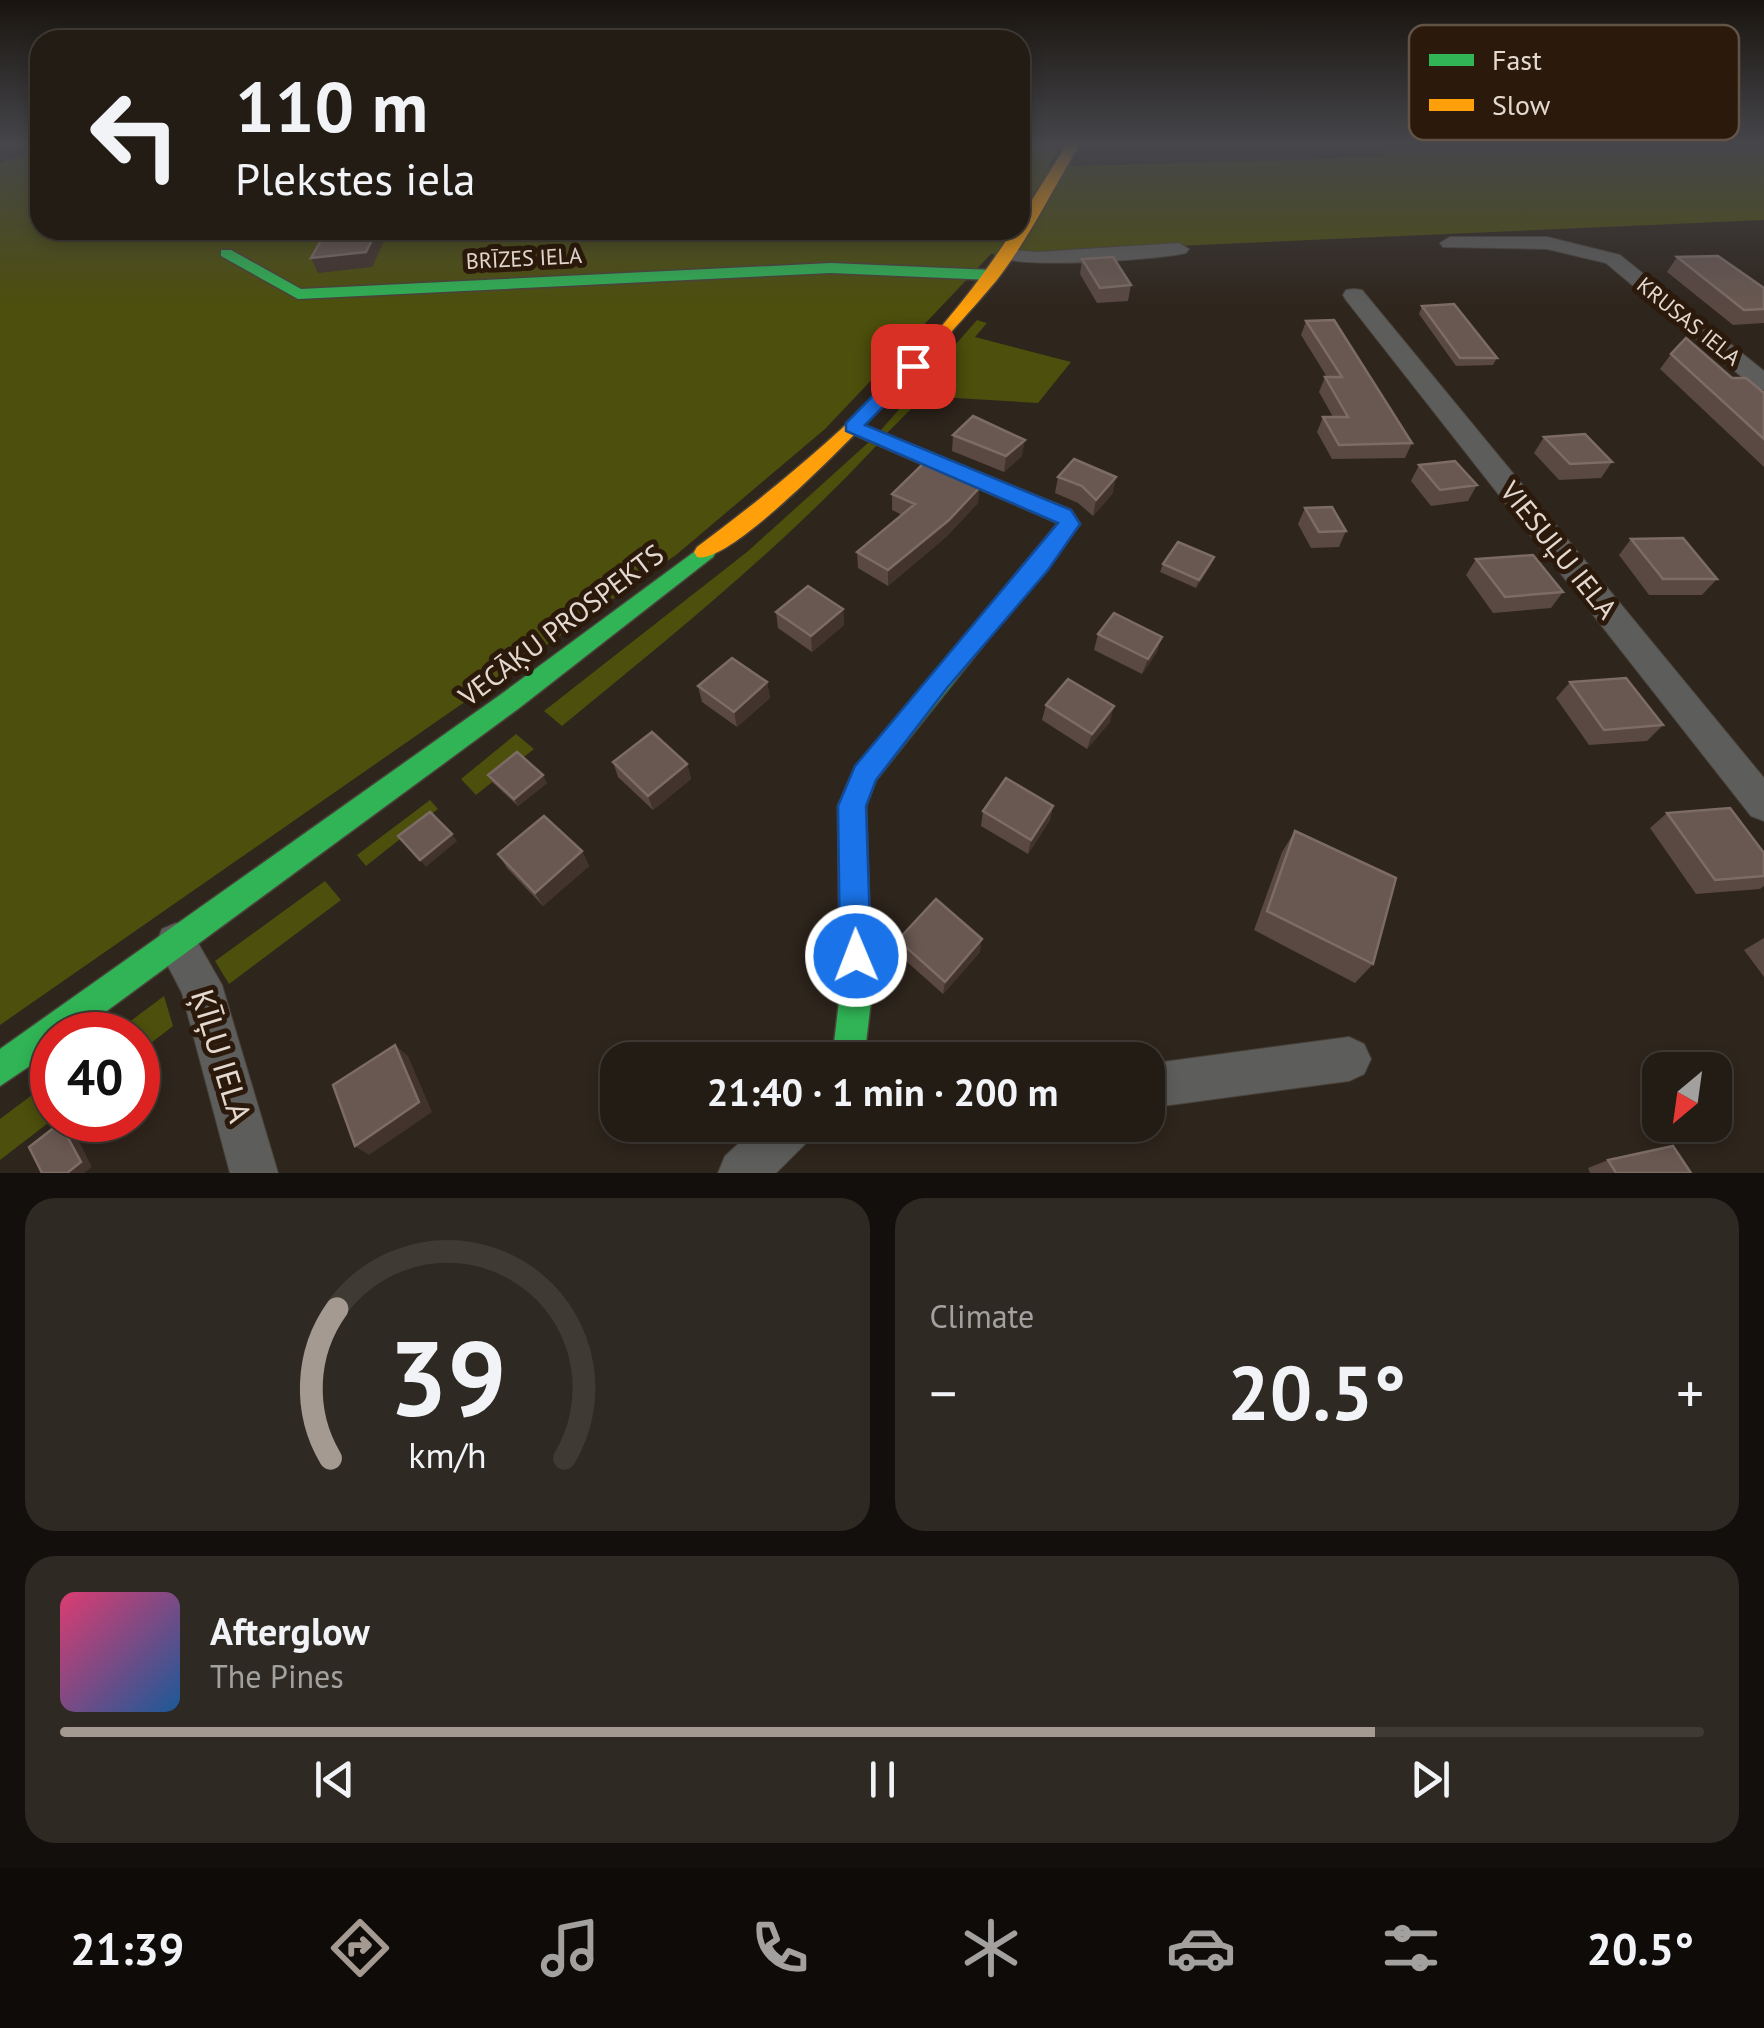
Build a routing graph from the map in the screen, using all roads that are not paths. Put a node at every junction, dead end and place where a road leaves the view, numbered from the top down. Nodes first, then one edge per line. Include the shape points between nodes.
1 (1015, 240) edge
2 (1450, 243) dead end
3 (1180, 250) dead end
4 (226, 254) dead end
5 (1006, 255) junction
6 (992, 275) junction
7 (1354, 296) dead end
8 (1764, 384) edge
9 (853, 427) junction
10 (1764, 805) edge
11 (176, 943) junction
12 (850, 1042) edge
13 (1349, 1059) dead end
14 (0, 1068) edge
15 (1165, 1084) edge
16 (774, 1142) edge
17 (254, 1173) edge
18 (742, 1173) edge

1 - 5 street, VECĀĶU PROSPEKTS
2 - 8 street, KRUSAS IELA via 1547,243 1613,259
3 - 5 street
4 - 6 street, BRĪZES IELA via 298,294 831,268
5 - 6 street, VECĀĶU PROSPEKTS
6 - 9 street, VECĀĶU PROSPEKTS
7 - 10 street, VIESUĻU IELA
9 - 11 street, VECĀĶU PROSPEKTS via 691,566
9 - 12 street via 1064,515 1070,524 865,774 852,806 856,993
11 - 14 street, VECĀĶU PROSPEKTS
11 - 17 street, ĶĪĻU IELA via 202,985
13 - 15 street
16 - 18 street

